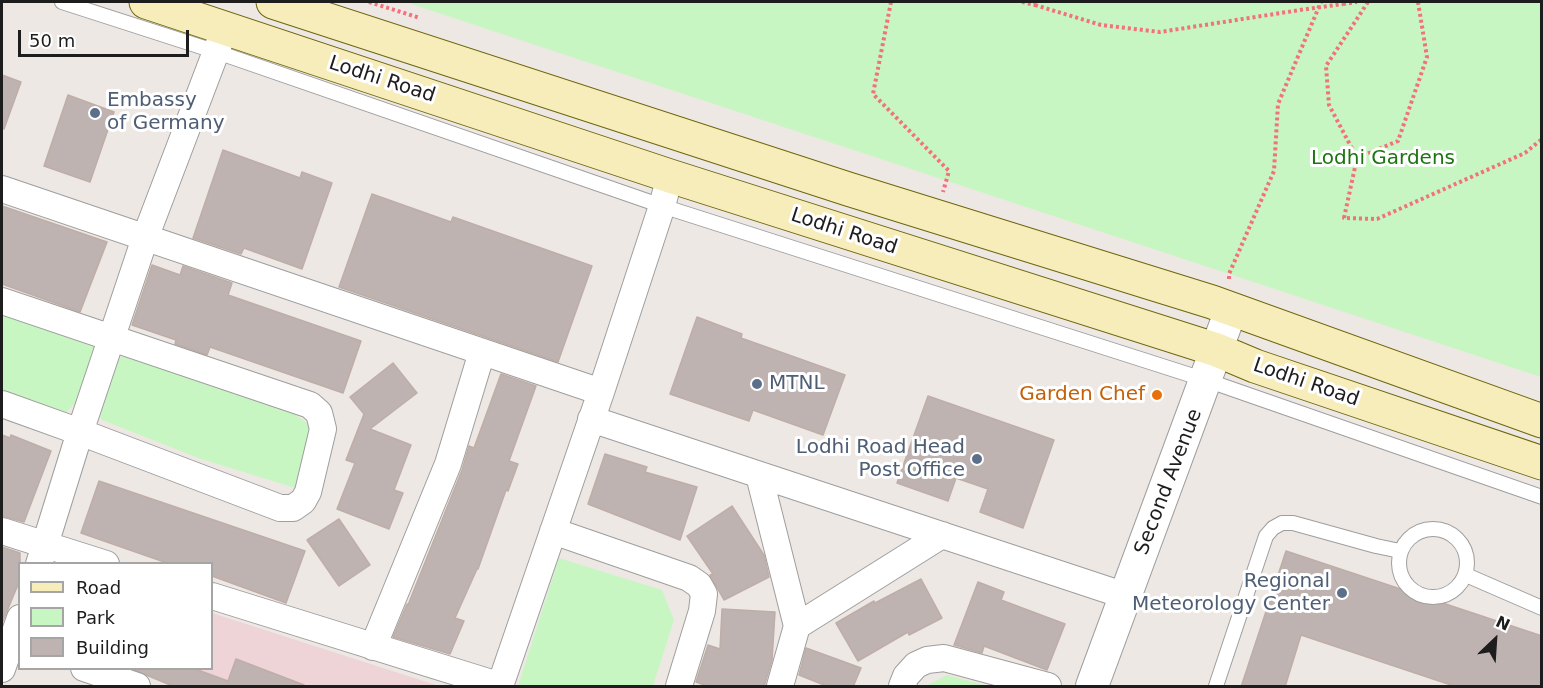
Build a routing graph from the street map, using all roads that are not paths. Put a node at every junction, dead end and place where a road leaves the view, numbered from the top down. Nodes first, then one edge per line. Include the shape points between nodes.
1 (62, 2) edge
2 (146, 2) edge
3 (273, 2) edge
4 (221, 40) junction
5 (2, 189) edge
6 (666, 191) junction
7 (145, 238) junction
8 (2, 301) edge
9 (1231, 310) junction
10 (112, 338) junction
11 (482, 352) junction
12 (1212, 365) junction
13 (601, 392) junction
14 (2, 404) edge
15 (591, 419) junction
16 (1542, 422) edge
17 (80, 432) junction
18 (1542, 463) edge
19 (759, 475) junction
20 (1542, 497) edge
21 (2, 531) edge
22 (553, 531) junction
23 (942, 535) junction
24 (1400, 551) junction
25 (42, 554) edge
26 (93, 562) edge
27 (1466, 575) junction
28 (213, 596) edge
29 (1126, 596) junction
30 (1542, 608) edge
31 (18, 623) edge
32 (797, 626) junction
33 (10, 644) edge
34 (373, 647) junction
35 (2, 669) edge
36 (87, 670) edge
37 (500, 686) edge
38 (137, 687) edge
39 (678, 687) edge
40 (780, 687) edge
41 (902, 687) edge
42 (1048, 687) edge
43 (1092, 687) edge
44 (1216, 687) edge

1 - 4 lane
2 - 4 main road, Lodhi Road
3 - 9 main road, Lodhi Road
4 - 6 main road, Lodhi Road
4 - 7 street
5 - 7 street
6 - 12 main road, Lodhi Road
6 - 13 street
7 - 10 street
7 - 11 street
8 - 10 street
9 - 12 street, Second Avenue
9 - 16 main road, Lodhi Road
10 - 17 street
10 - 17 street via 310,405 319,413 323,429 308,492 293,508 280,508
11 - 13 street
11 - 34 street via 448,464
12 - 18 main road, Lodhi Road via 1255,366
12 - 20 lane
12 - 29 street, Second Avenue
13 - 15 street
14 - 17 street
15 - 19 street
15 - 22 street
17 - 25 street
19 - 23 street
19 - 32 street
21 - 25 street
22 - 37 street
22 - 39 street via 689,578 699,585 704,594 702,611
23 - 29 street
23 - 32 street
24 - 27 lane via 1400,575 1416,593 1427,597 1450,593
24 - 27 lane via 1413,534 1434,528 1444,531 1462,543 1468,564
24 - 44 lane via 1293,523 1274,528 1266,536
25 - 26 street
27 - 30 lane
28 - 34 street
29 - 43 street, Second Avenue
31 - 33 street
32 - 40 street
33 - 35 street
34 - 37 street
36 - 38 street
41 - 42 street via 916,665 944,658

